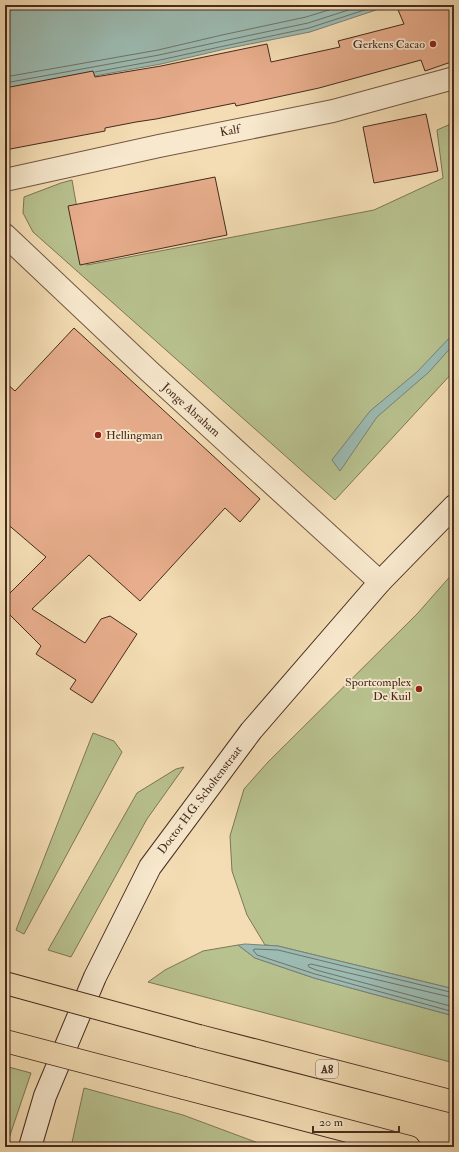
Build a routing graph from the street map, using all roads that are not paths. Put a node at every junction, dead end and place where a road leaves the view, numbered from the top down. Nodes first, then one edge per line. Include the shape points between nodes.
1 (454, 78) edge
2 (5, 180) edge
3 (5, 235) edge
4 (454, 506) edge
5 (380, 582) junction
6 (5, 983) edge
7 (5, 1041) edge
8 (454, 1102) edge
9 (30, 1147) edge
10 (409, 1147) edge

1 - 2 street, Kalf via 333,110
3 - 5 street, Jonge Abraham via 150,372
4 - 5 street, Doctor H.G. Scholtenstraat
5 - 9 street, Doctor H.G. Scholtenstraat via 251,731 150,867 95,976 45,1096
6 - 8 highway, A8, bridge
7 - 10 highway, bridge

